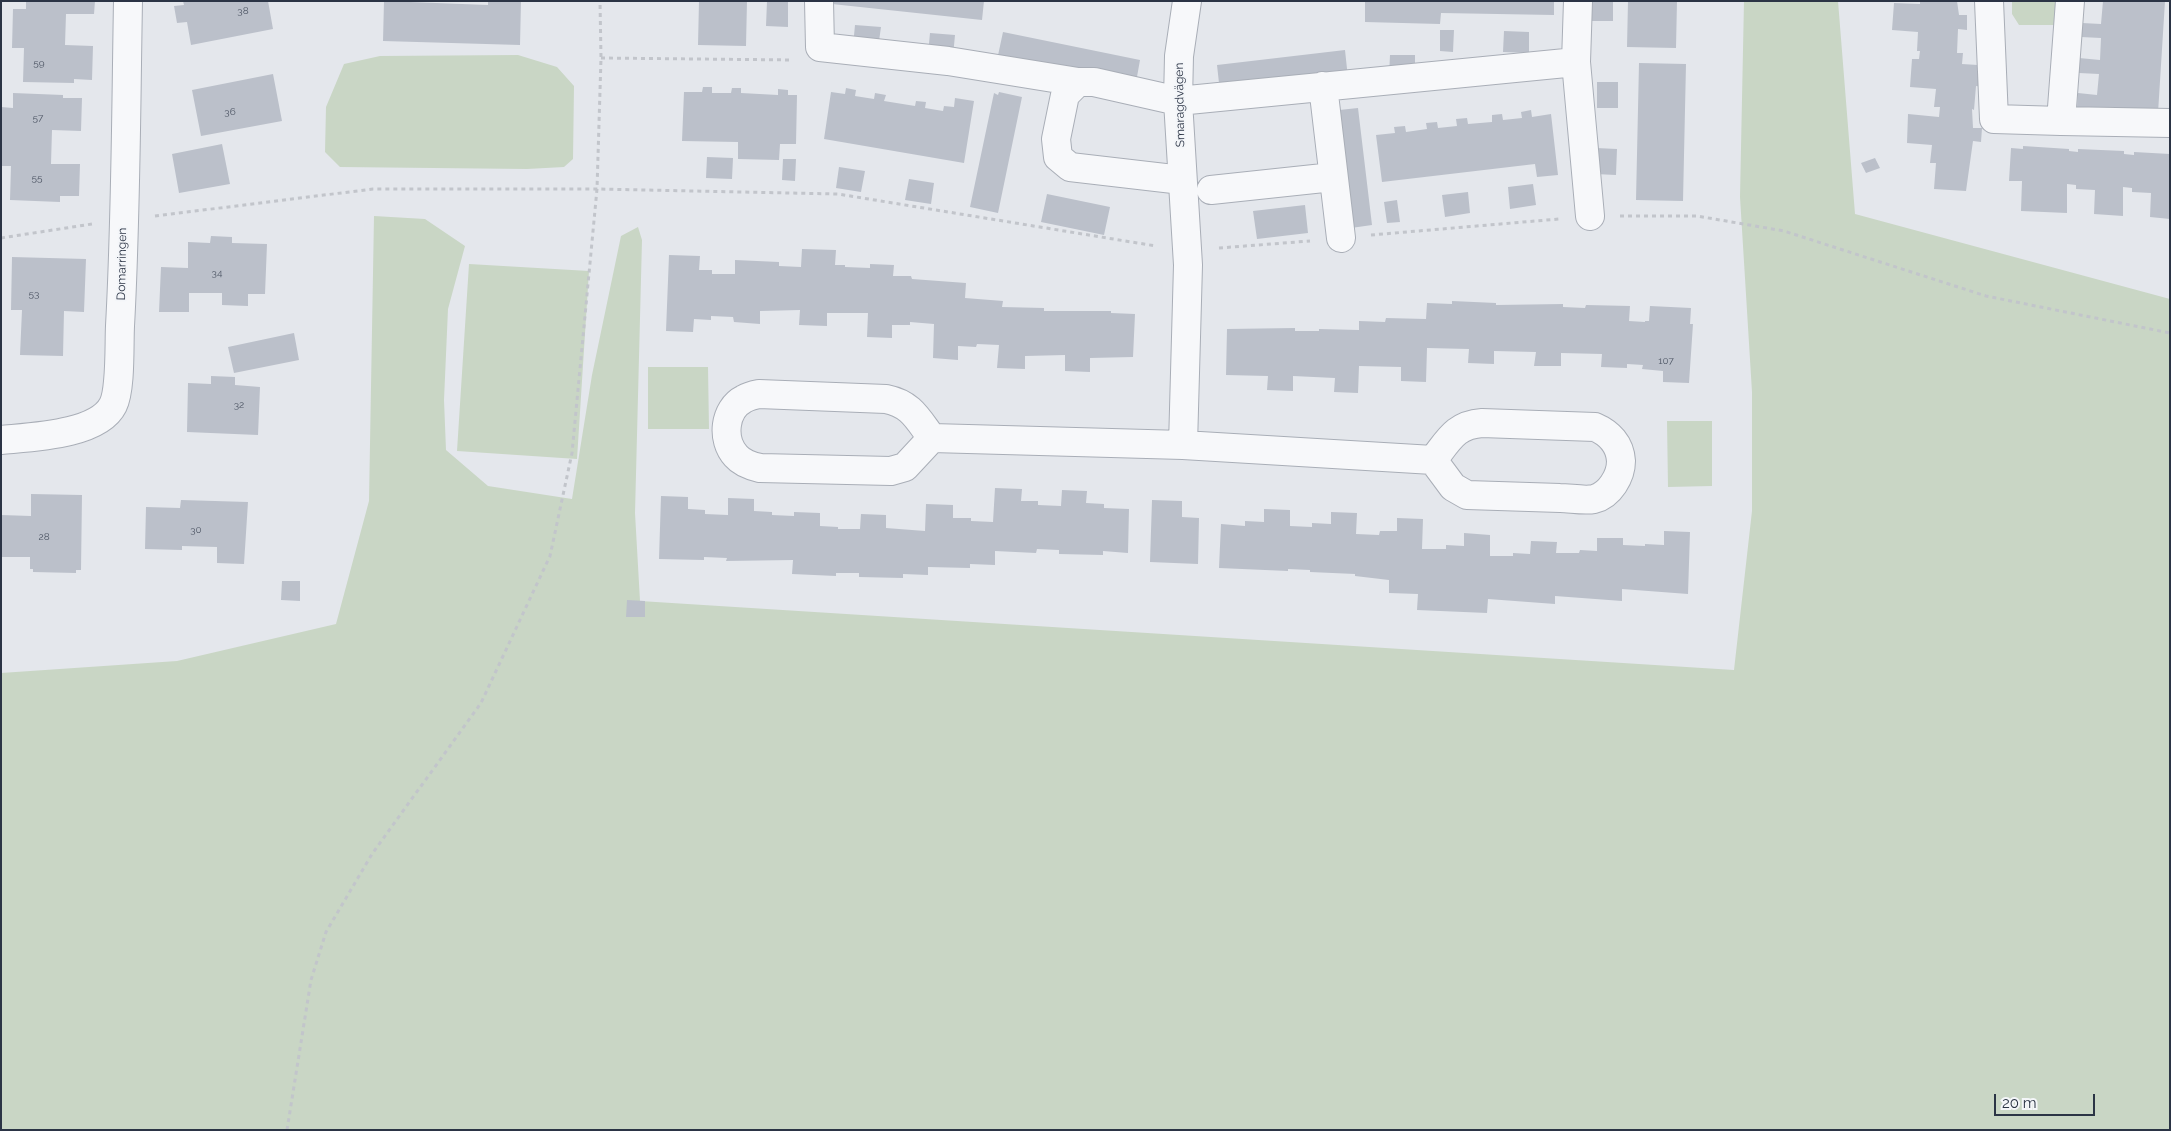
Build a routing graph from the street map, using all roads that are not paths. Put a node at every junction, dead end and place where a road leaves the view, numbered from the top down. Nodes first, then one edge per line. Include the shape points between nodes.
1 (128, 1) edge
2 (819, 1) edge
3 (1187, 1) edge
4 (1578, 1) edge
5 (1989, 1) edge
6 (2070, 1) edge
7 (1576, 62) junction
8 (1078, 82) junction
9 (1323, 86) junction
10 (1178, 101) junction
11 (2061, 121) junction
12 (2170, 123) edge
13 (1333, 177) junction
14 (1182, 180) junction
15 (1210, 190) dead end
16 (1590, 216) road end
17 (1341, 238) road end
18 (932, 438) junction
19 (1, 440) edge
20 (1183, 444) junction
21 (1433, 460) junction

1 - 19 street, Domarringen via 117,390 113,405 94,423 80,428
2 - 8 street via 820,47 948,61
3 - 10 street, Smaragdvägen via 1179,56
4 - 7 street
5 - 11 street via 1994,119
6 - 11 street
7 - 9 street
7 - 16 street
8 - 10 street via 1094,82
8 - 14 street via 1065,95 1056,139 1058,156 1070,167
9 - 10 street
9 - 13 street
10 - 14 street, Smaragdvägen
11 - 12 street
13 - 15 street
13 - 17 street
14 - 20 street, Smaragdvägen via 1187,251
18 - 18 street via 905,467 890,471 760,468 736,456 728,443 726,429 734,407 759,394 886,399 909,408
18 - 20 street
20 - 21 street
21 - 21 street via 1453,487 1467,495 1594,499 1614,485 1621,462 1613,440 1595,426 1482,423 1459,428

